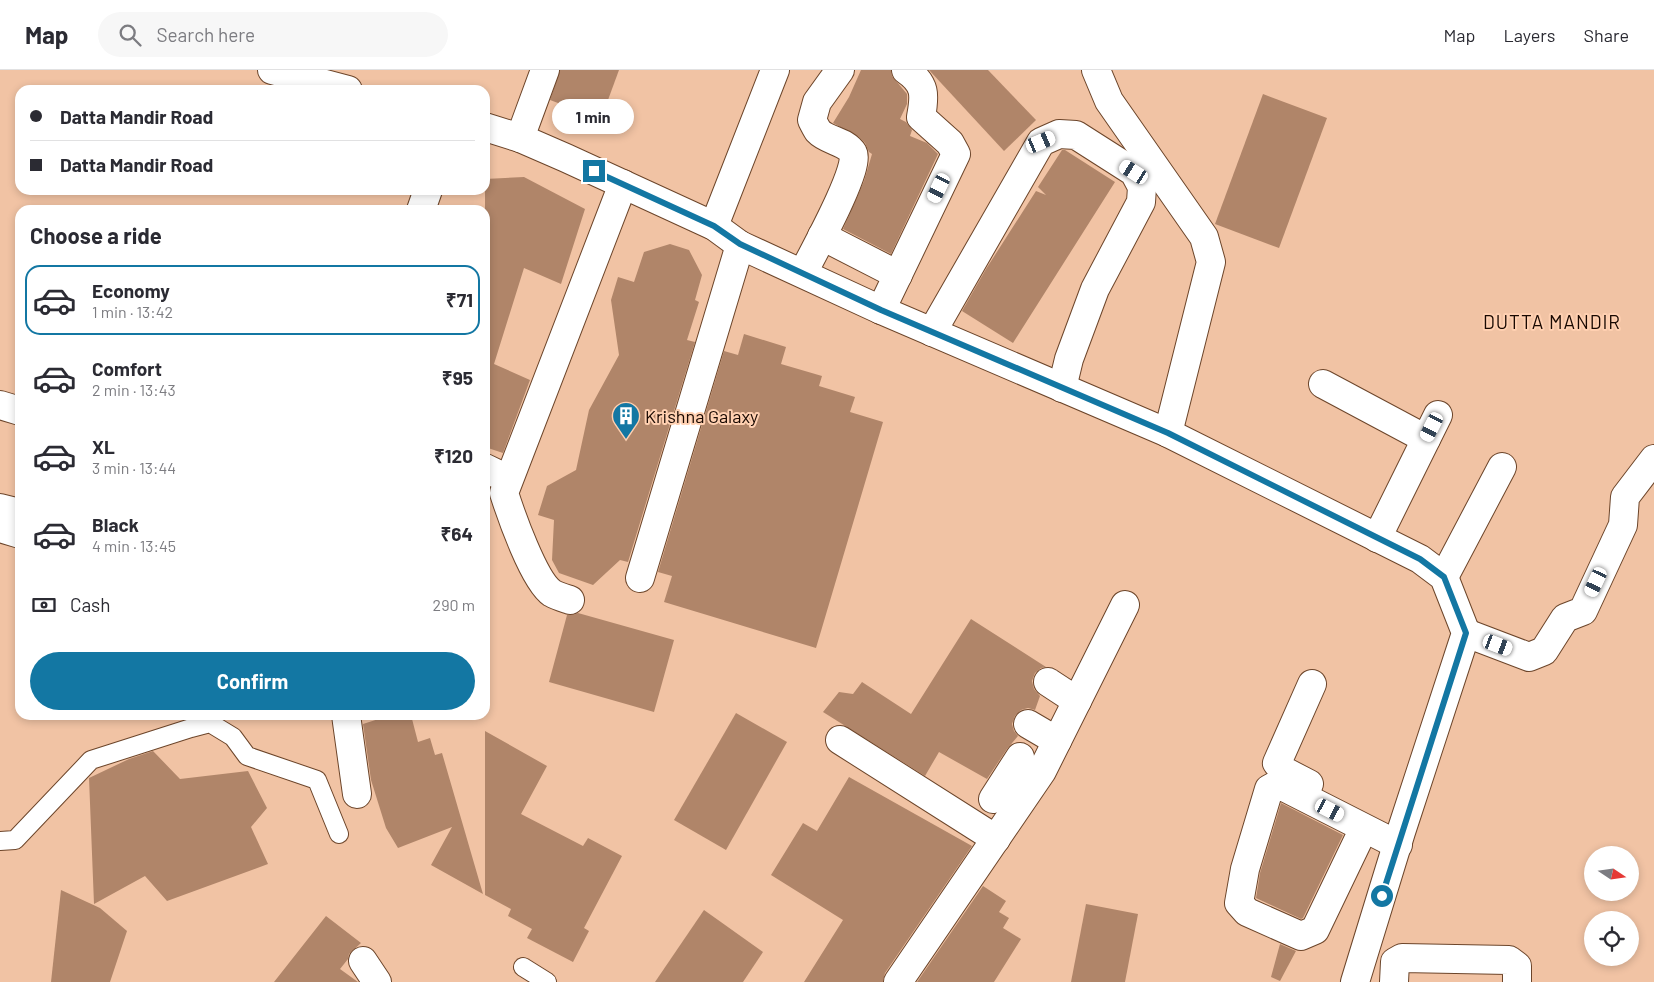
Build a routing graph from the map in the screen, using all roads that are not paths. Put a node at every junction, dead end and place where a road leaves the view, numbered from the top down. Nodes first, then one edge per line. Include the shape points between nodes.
1 (272, 70) edge
2 (545, 70) edge
3 (775, 70) edge
4 (840, 70) edge
5 (906, 70) edge
6 (1096, 70) edge
7 (329, 85) edge
8 (490, 129) edge
9 (520, 138) junction
10 (623, 184) junction
11 (714, 226) junction
12 (822, 236) junction
13 (740, 244) junction
14 (803, 273) junction
15 (898, 275) junction
16 (881, 310) junction
17 (932, 332) junction
18 (1323, 384) dead end
19 (1062, 388) junction
20 (0, 406) edge
21 (15, 410) edge
22 (1438, 415) dead end
23 (1168, 433) junction
24 (1426, 439) junction
25 (1654, 459) edge
26 (1502, 467) dead end
27 (496, 474) edge
28 (0, 508) edge
29 (15, 511) edge
30 (0, 528) edge
31 (15, 532) edge
32 (1377, 538) junction
33 (1444, 577) junction
34 (640, 578) dead end
35 (570, 600) dead end
36 (1125, 605) dead end
37 (1466, 633) junction
38 (1048, 682) dead end
39 (1312, 684) dead end
40 (1077, 701) junction
41 (347, 720) edge
42 (1028, 724) dead end
43 (840, 740) dead end
44 (1057, 741) junction
45 (357, 794) dead end
46 (1364, 828) junction
47 (339, 834) dead end
48 (996, 838) junction
49 (1400, 839) junction
50 (0, 841) edge
51 (523, 967) dead end
52 (547, 982) edge
53 (898, 982) edge
54 (1355, 982) edge
55 (1394, 982) edge
56 (1517, 982) edge

1 - 7 street
2 - 9 street
3 - 11 street
4 - 12 street via 817,102 812,120 819,132 849,148 855,155 855,162
5 - 15 street via 918,78 924,92 921,118 950,143 956,154
6 - 23 street via 1109,101 1204,237 1211,262
8 - 9 street
9 - 10 street
10 - 11 street
10 - 27 street
11 - 13 street
12 - 14 street
12 - 15 street
13 - 14 street
13 - 34 street
14 - 16 street
15 - 16 street
16 - 17 street
17 - 19 street
17 - 19 street via 1041,142 1059,134 1076,135 1134,172 1142,187 1140,202 1095,289 1069,359
18 - 24 street
19 - 23 street
20 - 21 street
22 - 24 street
23 - 32 street
24 - 32 street
25 - 37 street via 1625,497 1623,525 1583,611 1565,618 1544,651 1529,657
26 - 33 street
27 - 35 street via 538,577 551,592
28 - 29 street
30 - 31 street
32 - 33 street via 1420,559
33 - 37 street
36 - 40 street
37 - 49 street
38 - 40 street
39 - 49 street via 1277,763 1284,771
40 - 44 street
41 - 45 street
42 - 44 street
43 - 48 street
44 - 48 street via 1024,760 998,803
46 - 46 street via 1278,784 1270,789 1245,869 1239,903 1247,912 1301,936 1315,930
46 - 49 street
47 - 50 lane via 317,780 247,756 233,737 210,723 91,760 15,840
48 - 53 street
49 - 54 street
51 - 52 lane
55 - 56 street via 1395,962 1402,958 1509,960 1516,966

